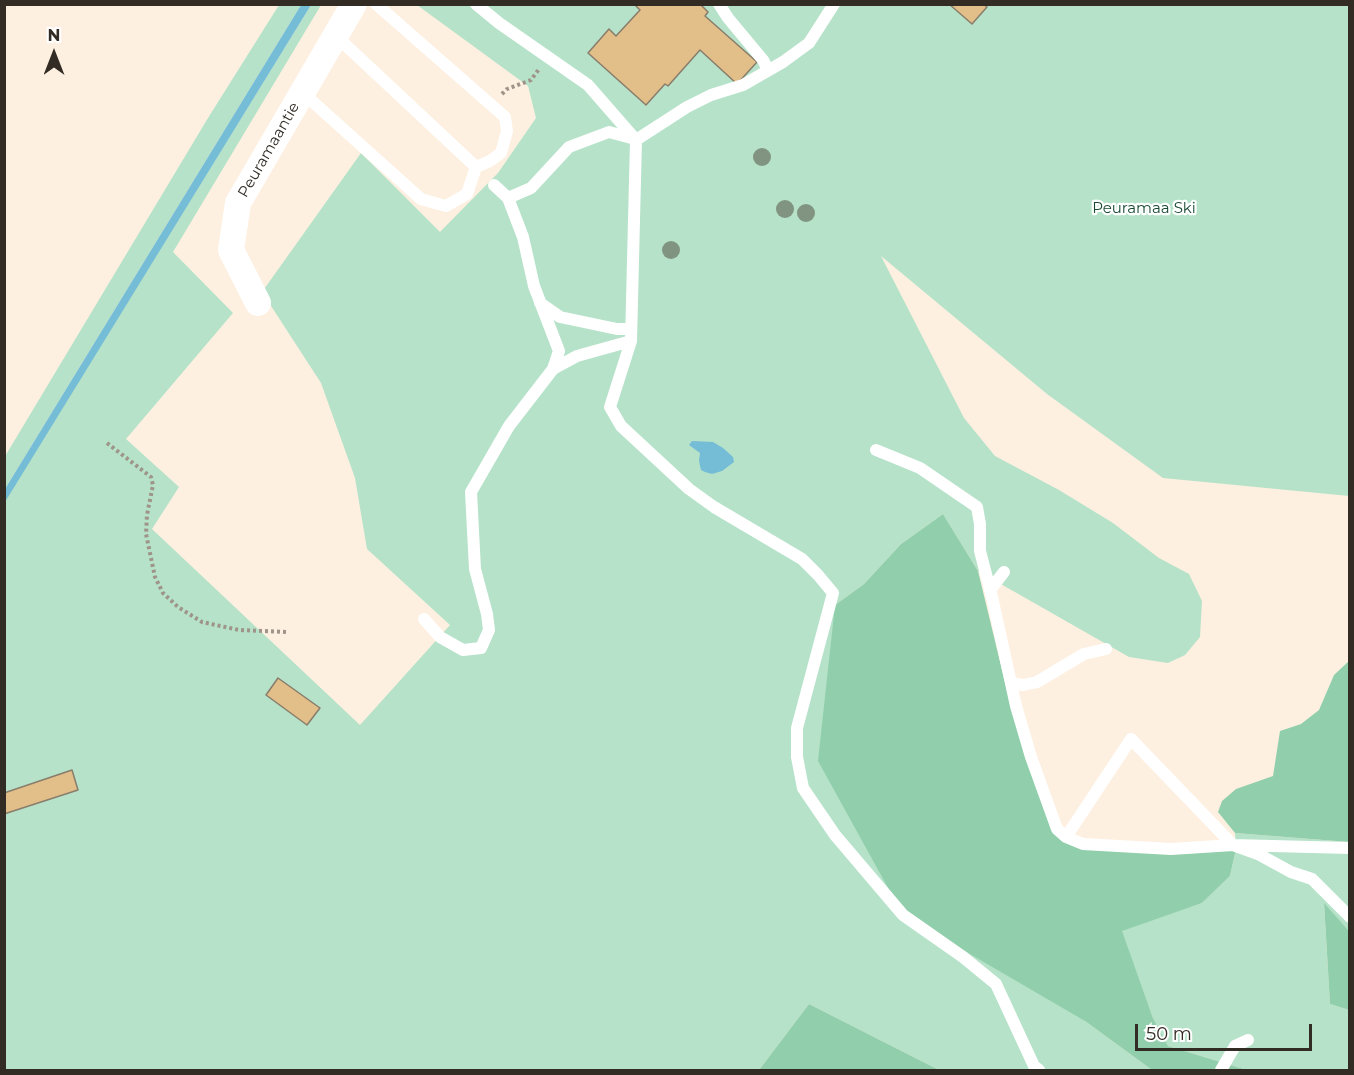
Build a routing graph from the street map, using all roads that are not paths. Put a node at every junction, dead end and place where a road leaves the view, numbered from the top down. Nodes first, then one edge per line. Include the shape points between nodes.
1 (354, 4) edge
2 (376, 4) edge
3 (476, 4) edge
4 (719, 4) edge
5 (834, 4) edge
6 (336, 36) junction
7 (768, 70) junction
8 (303, 93) junction
9 (636, 140) junction
10 (476, 166) junction
11 (494, 185) dead end
12 (508, 198) junction
13 (258, 303) dead end
14 (540, 303) junction
15 (631, 335) junction
16 (553, 369) junction
17 (876, 450) dead end
18 (1004, 572) dead end
19 (990, 590) junction
20 (424, 619) dead end
21 (1106, 649) dead end
22 (1011, 684) junction
23 (1066, 837) junction
24 (1233, 845) junction
25 (1350, 848) edge
26 (1350, 917) edge
27 (1248, 1040) dead end
28 (1039, 1071) edge
29 (1221, 1071) edge

1 - 6 street, Peuramaantie
2 - 10 lane via 505,117 507,131 501,153
3 - 9 lane via 588,85
4 - 7 lane
5 - 7 lane via 809,43
6 - 8 street, Peuramaantie
6 - 10 lane
7 - 9 lane via 743,85 687,107
8 - 10 lane via 421,199 446,206 467,194
8 - 13 street, Peuramaantie via 238,203 231,249
9 - 12 lane via 609,132 569,147 531,188
9 - 15 lane
11 - 12 lane
12 - 14 lane
14 - 15 lane via 560,317
14 - 16 lane via 559,351
15 - 16 lane
15 - 28 lane via 610,407 621,426 689,489 802,559 833,593 797,728 803,788 835,835 903,915 996,984
16 - 20 lane via 509,426 471,492 475,570 489,630 481,648 463,650 440,637
17 - 19 lane via 920,468 977,507 980,551
18 - 19 lane
19 - 22 lane
21 - 22 lane via 1084,654 1038,682
22 - 23 lane via 1031,757 1057,829
23 - 24 lane via 1083,844 1171,849
23 - 24 lane via 1131,739
24 - 25 lane
24 - 26 lane via 1312,879
27 - 29 lane via 1235,1046

